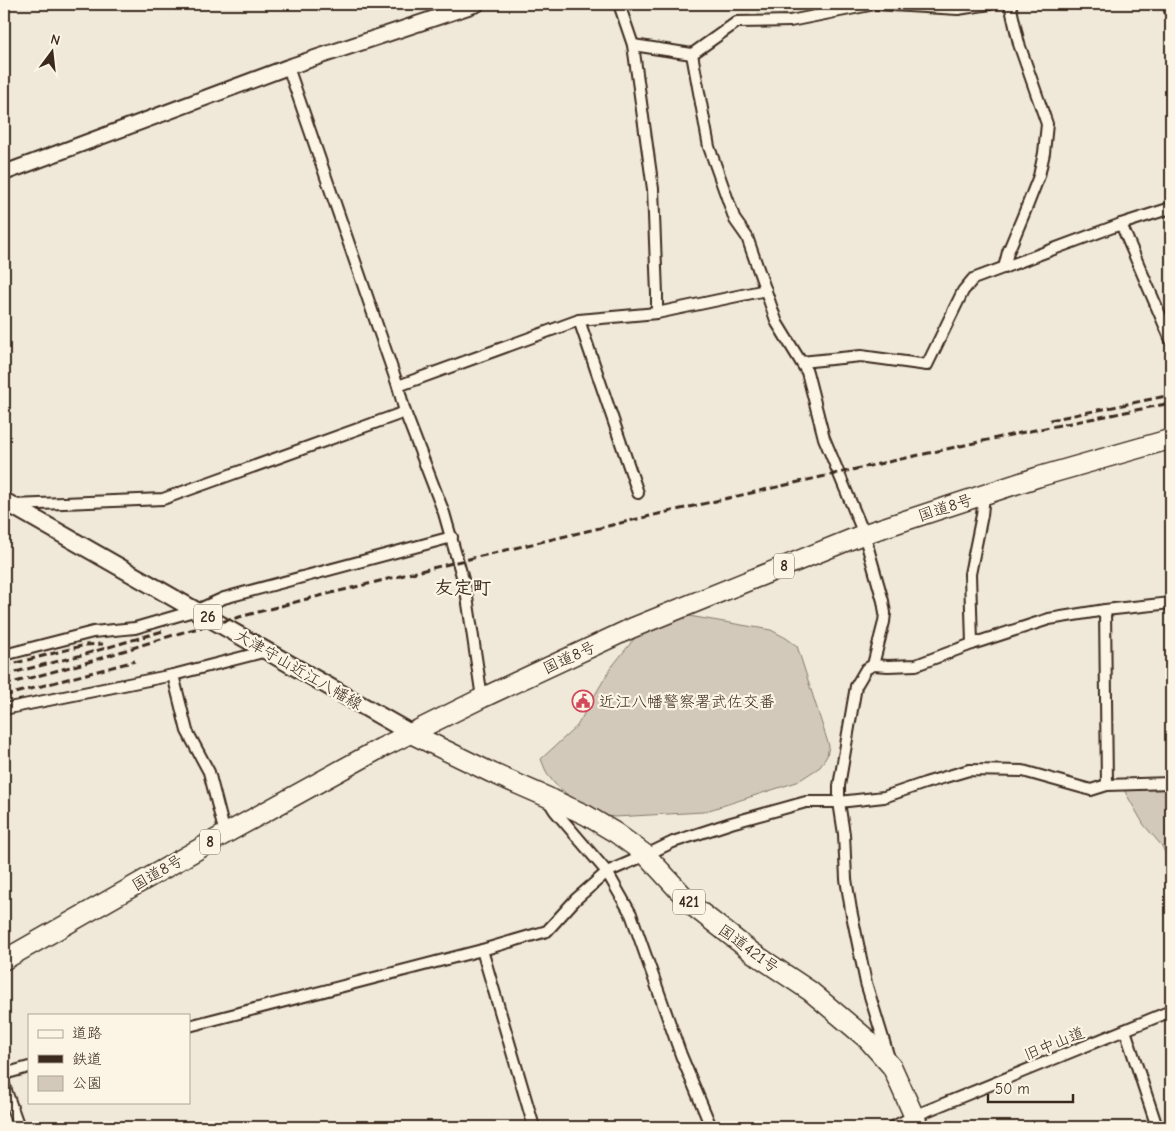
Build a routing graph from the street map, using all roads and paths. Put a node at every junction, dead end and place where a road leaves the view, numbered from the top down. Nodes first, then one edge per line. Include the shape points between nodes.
1 (478, 4) edge
2 (619, 4) edge
3 (990, 4) edge
4 (1010, 4) edge
5 (1168, 4) edge
6 (825, 9) edge
7 (1171, 13) edge
8 (633, 45) junction
9 (692, 54) junction
10 (288, 67) junction
11 (4, 173) edge
12 (1171, 208) edge
13 (1121, 224) junction
14 (1004, 268) junction
15 (766, 290) junction
16 (657, 313) junction
17 (579, 320) junction
18 (1171, 340) edge
19 (801, 362) junction
20 (398, 386) junction
21 (405, 412) junction
22 (1171, 439) edge
23 (638, 493) dead end
24 (984, 495) junction
25 (6, 504) edge
26 (864, 534) junction
27 (452, 537) junction
28 (1171, 603) edge
29 (196, 610) junction
30 (1105, 610) junction
31 (972, 644) junction
32 (267, 651) junction
33 (4, 655) edge
34 (873, 665) junction
35 (173, 675) junction
36 (482, 698) junction
37 (4, 709) edge
38 (412, 734) junction
39 (1171, 783) edge
40 (1107, 785) junction
41 (547, 796) junction
42 (839, 802) junction
43 (225, 834) junction
44 (646, 855) junction
45 (607, 872) junction
46 (482, 950) junction
47 (7, 958) edge
48 (1171, 1011) edge
49 (190, 1026) edge
50 (1125, 1030) junction
51 (28, 1068) edge
52 (892, 1068) junction
53 (4, 1074) edge
54 (4, 1085) edge
55 (916, 1122) edge
56 (19, 1127) edge
57 (534, 1127) edge
58 (711, 1127) edge
59 (893, 1127) edge
60 (1157, 1127) edge

1 - 10 street
2 - 8 street
3 - 6 street via 958,9 875,4
4 - 14 street via 1019,44 1047,124 1039,176
5 - 7 street
6 - 9 street via 790,21 737,22
8 - 9 street
8 - 16 street via 652,189
9 - 15 street via 709,147
10 - 11 street
10 - 20 street
12 - 13 street
13 - 14 street
13 - 18 street
14 - 19 street via 973,279 963,291 927,365 861,356
15 - 16 street
15 - 19 street via 778,323
16 - 17 street
17 - 20 street
17 - 23 street
19 - 26 street via 807,372 824,438
20 - 21 street
21 - 25 street via 163,499
21 - 27 street
22 - 24 highway, 国道8号 / 8
24 - 26 highway, 国道8号 / 8
24 - 31 street via 970,574
25 - 29 main road, 大津守山近江八幡線 / 26
26 - 34 street via 885,613
26 - 36 highway, 国道8号 / 8 via 632,628
27 - 29 street via 224,598
27 - 36 street via 466,590
28 - 30 street
29 - 32 main road, 大津守山近江八幡線 / 26
29 - 33 street via 135,628 93,632
30 - 31 street via 1049,619
30 - 40 street
31 - 34 street via 916,665
32 - 35 street
32 - 38 main road, 大津守山近江八幡線 / 26
34 - 42 street via 866,669 856,686 838,786
35 - 37 street
35 - 43 street via 187,731 209,772
36 - 38 highway, 国道8号 / 8
38 - 41 highway, 国道421号 / 421
38 - 43 highway, 国道8号 / 8
39 - 40 street
40 - 42 street via 1091,790 1022,771 969,770 884,797
41 - 44 highway, 国道421号 / 421 via 616,833
41 - 45 street via 555,811
42 - 44 street via 806,802 673,842
42 - 52 street via 851,910 866,983
43 - 47 highway, 国道8号 / 8
44 - 45 street
44 - 52 highway, 国道421号 / 421 via 694,907 752,953 810,991 867,1039
45 - 46 street via 547,931
45 - 58 street via 631,914 681,1055
46 - 49 street
46 - 57 street
48 - 50 street, 旧中山道
50 - 55 street, 旧中山道
50 - 60 street
51 - 53 street
52 - 55 highway, 国道421号 / 421
54 - 56 street
55 - 59 street, 旧中山道

